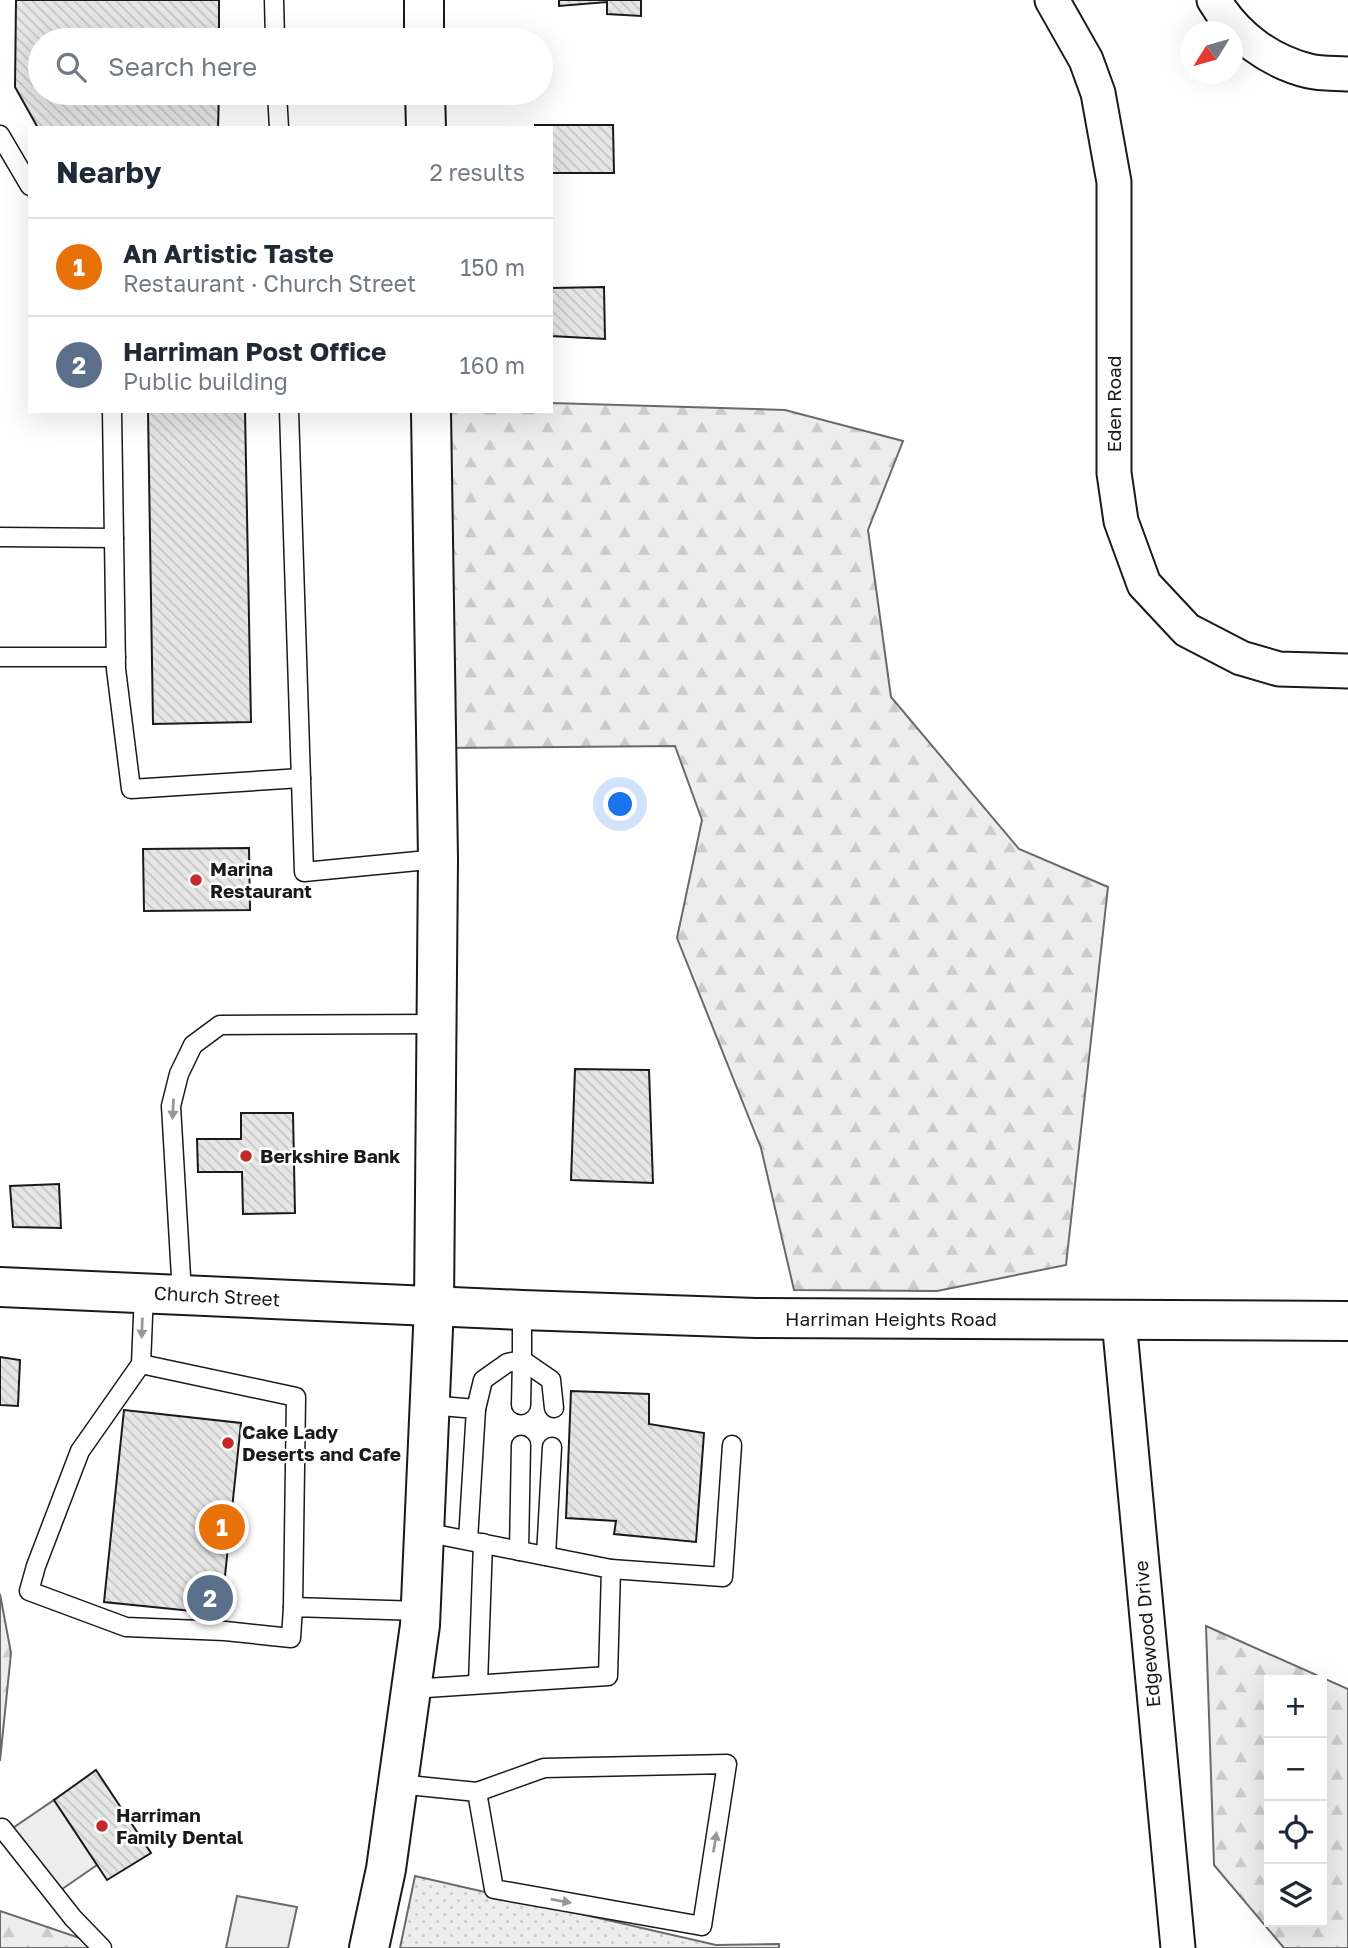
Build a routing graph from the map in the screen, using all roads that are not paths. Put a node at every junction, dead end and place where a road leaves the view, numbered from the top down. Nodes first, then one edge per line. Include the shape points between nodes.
1 (274, 0) edge
2 (424, 0) edge
3 (1052, 0) edge
4 (1214, 0) edge
5 (275, 28) edge
6 (424, 28) edge
7 (1348, 74) edge
8 (278, 105) edge
9 (425, 105) edge
10 (279, 126) edge
11 (426, 126) edge
12 (0, 135) edge
13 (28, 183) edge
14 (112, 413) edge
15 (289, 413) edge
16 (430, 413) edge
17 (0, 537) edge
18 (114, 538) junction
19 (0, 657) edge
20 (116, 657) junction
21 (1348, 671) edge
22 (301, 778) junction
23 (438, 859) junction
24 (437, 1024) junction
25 (0, 1286) edge
26 (144, 1293) junction
27 (182, 1294) junction
28 (434, 1306) junction
29 (522, 1310) junction
30 (1119, 1320) junction
31 (1348, 1321) edge
32 (522, 1360) junction
33 (141, 1364) junction
34 (429, 1405) junction
35 (521, 1405) dead end
36 (554, 1408) dead end
37 (476, 1409) junction
38 (521, 1445) dead end
39 (732, 1445) dead end
40 (552, 1447) dead end
41 (424, 1532) junction
42 (475, 1542) junction
43 (519, 1550) junction
44 (546, 1556) junction
45 (611, 1569) junction
46 (293, 1607) junction
47 (420, 1611) junction
48 (478, 1684) junction
49 (411, 1689) junction
50 (398, 1784) junction
51 (477, 1792) junction
52 (2, 1828) dead end
53 (102, 1948) edge
54 (369, 1948) edge
55 (1178, 1948) edge

1 - 5 lane
2 - 6 main road
3 - 21 street, Eden Road via 1086,60 1098,93 1114,182 1114,473 1121,521 1144,584 1187,630 1241,658 1279,669
4 - 7 street via 1236,31 1255,47 1311,71
8 - 10 lane
9 - 11 main road
12 - 13 lane
14 - 18 lane
15 - 22 lane
16 - 23 main road
17 - 18 lane
18 - 20 lane
19 - 20 lane
20 - 22 lane via 131,789
22 - 23 lane via 304,872
23 - 24 main road
24 -> 27 lane via 220,1025 193,1045 179,1073 171,1106
24 - 28 main road
25 - 26 main road, Church Street
26 - 27 main road, Church Street
26 -> 33 lane
27 - 28 main road, Church Street
28 - 29 main road, Harriman Heights Road
28 - 34 main road
29 - 30 main road, Harriman Heights Road via 756,1318
29 - 32 lane
30 - 31 main road, Harriman Heights Road
30 - 55 street, Edgewood Drive
32 - 35 lane
32 - 36 lane via 551,1380
32 - 37 lane via 508,1363 483,1380
33 - 46 lane via 296,1397
33 - 46 lane via 80,1451 29,1591 126,1627 291,1638
34 - 37 lane
34 - 41 main road
37 - 42 lane
38 - 43 lane
39 - 45 lane via 723,1577
40 - 44 lane
41 - 42 lane
41 - 47 main road
42 - 43 lane
42 - 48 lane
43 - 44 lane
44 - 45 lane
45 - 48 lane via 608,1676
46 - 47 lane
47 - 49 main road
48 - 49 lane
49 - 50 main road
50 - 51 lane
50 - 54 main road
51 -> 51 lane via 494,1889 702,1926 727,1764 544,1768
52 - 53 lane

